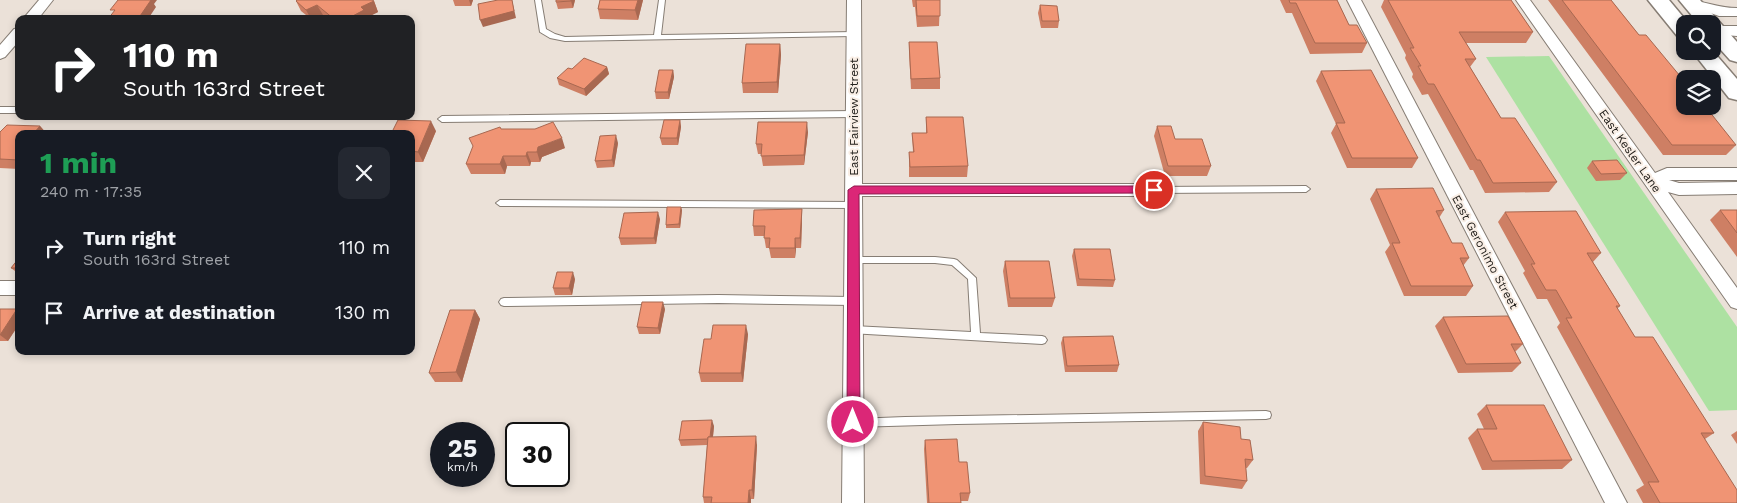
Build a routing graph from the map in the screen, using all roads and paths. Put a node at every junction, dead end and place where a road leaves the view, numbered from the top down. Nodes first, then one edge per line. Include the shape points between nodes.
1 (46, 0) edge
2 (538, 0) edge
3 (662, 0) edge
4 (854, 0) edge
5 (1354, 0) edge
6 (1523, 0) edge
7 (1658, 0) edge
8 (1672, 0) edge
9 (1689, 0) edge
10 (1737, 12) edge
11 (33, 15) edge
12 (1684, 15) edge
13 (1701, 15) edge
14 (1676, 21) edge
15 (1721, 29) edge
16 (1737, 32) edge
17 (854, 34) junction
18 (15, 38) edge
19 (657, 38) junction
20 (1721, 38) edge
21 (0, 54) edge
22 (1737, 55) edge
23 (1710, 60) edge
24 (1737, 93) edge
25 (0, 110) edge
26 (15, 110) edge
27 (854, 114) junction
28 (442, 119) dead end
29 (1711, 174) junction
30 (1737, 174) edge
31 (1652, 182) junction
32 (1306, 189) dead end
33 (1730, 189) edge
34 (1154, 190) joint
35 (853, 197) junction
36 (500, 203) dead end
37 (853, 260) junction
38 (0, 288) edge
39 (15, 288) edge
40 (853, 301) junction
41 (504, 302) dead end
42 (1737, 302) edge
43 (854, 330) junction
44 (976, 336) junction
45 (1042, 340) dead end
46 (1266, 415) dead end
47 (853, 422) junction
48 (853, 503) edge
49 (1616, 503) edge

1 - 11 street
2 - 19 lane via 543,30 553,36 565,39
3 - 19 lane
4 - 17 street, East Fairview Street
5 - 49 street, East Geronimo Street
6 - 31 street, East Kesler Lane
7 - 14 main road
8 - 12 main road
9 - 10 street via 1719,12
9 - 13 main road
15 - 16 street
17 - 19 lane
17 - 27 street, East Fairview Street
18 - 21 street
20 - 22 main road
23 - 24 main road
25 - 26 lane
27 - 28 lane
27 - 35 street, East Fairview Street
29 - 30 street
29 - 31 street via 1667,174
29 - 33 street
31 - 33 street via 1679,189
31 - 42 street, East Kesler Lane
32 - 34 lane
34 - 35 street
35 - 36 lane
35 - 37 street, East Fairview Street
37 - 40 street, East Fairview Street
37 - 44 lane via 954,262 972,278
38 - 39 street
40 - 41 lane
40 - 43 street, East Fairview Street
43 - 44 lane
43 - 47 street, East Fairview Street
44 - 45 lane
46 - 47 lane
47 - 48 street, East Fairview Street

